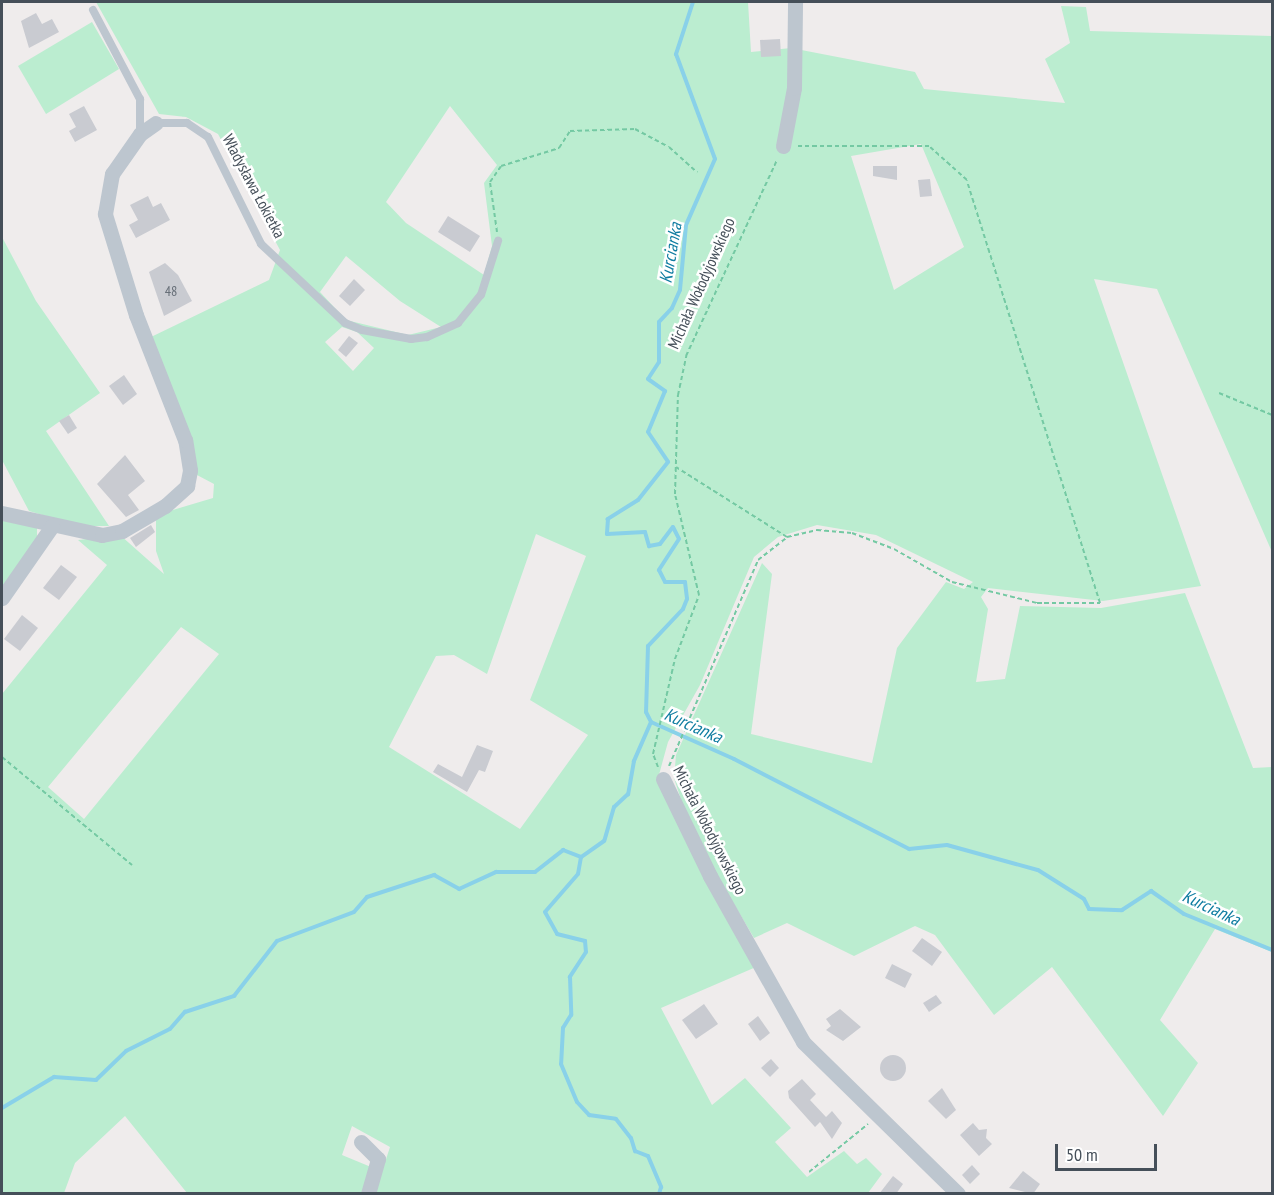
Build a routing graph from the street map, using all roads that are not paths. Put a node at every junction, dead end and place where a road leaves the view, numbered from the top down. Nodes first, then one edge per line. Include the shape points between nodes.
1 (795, 2) edge
2 (93, 10) dead end
3 (156, 123) joint
4 (140, 134) junction
5 (783, 146) road end
6 (498, 241) road end
7 (2, 513) edge
8 (52, 526) junction
9 (2, 598) edge
10 (663, 779) road end
11 (361, 1142) dead end
12 (368, 1194) edge
13 (958, 1194) edge

1 - 5 street via 794,88
2 - 4 lane via 140,99
3 - 4 street, Władysława Łokietka
3 - 6 lane, Władysława Łokietka via 187,123 208,137 261,244 345,323 362,330 411,339 427,337 458,323 485,286
4 - 8 street, Władysława Łokietka via 112,174 105,213 132,304 185,440 190,470 187,486 165,506 122,531 88,534
7 - 8 street
8 - 9 street
10 - 13 street, Michała Wołodyjowskiego via 710,876 803,1042
11 - 12 street via 378,1159

